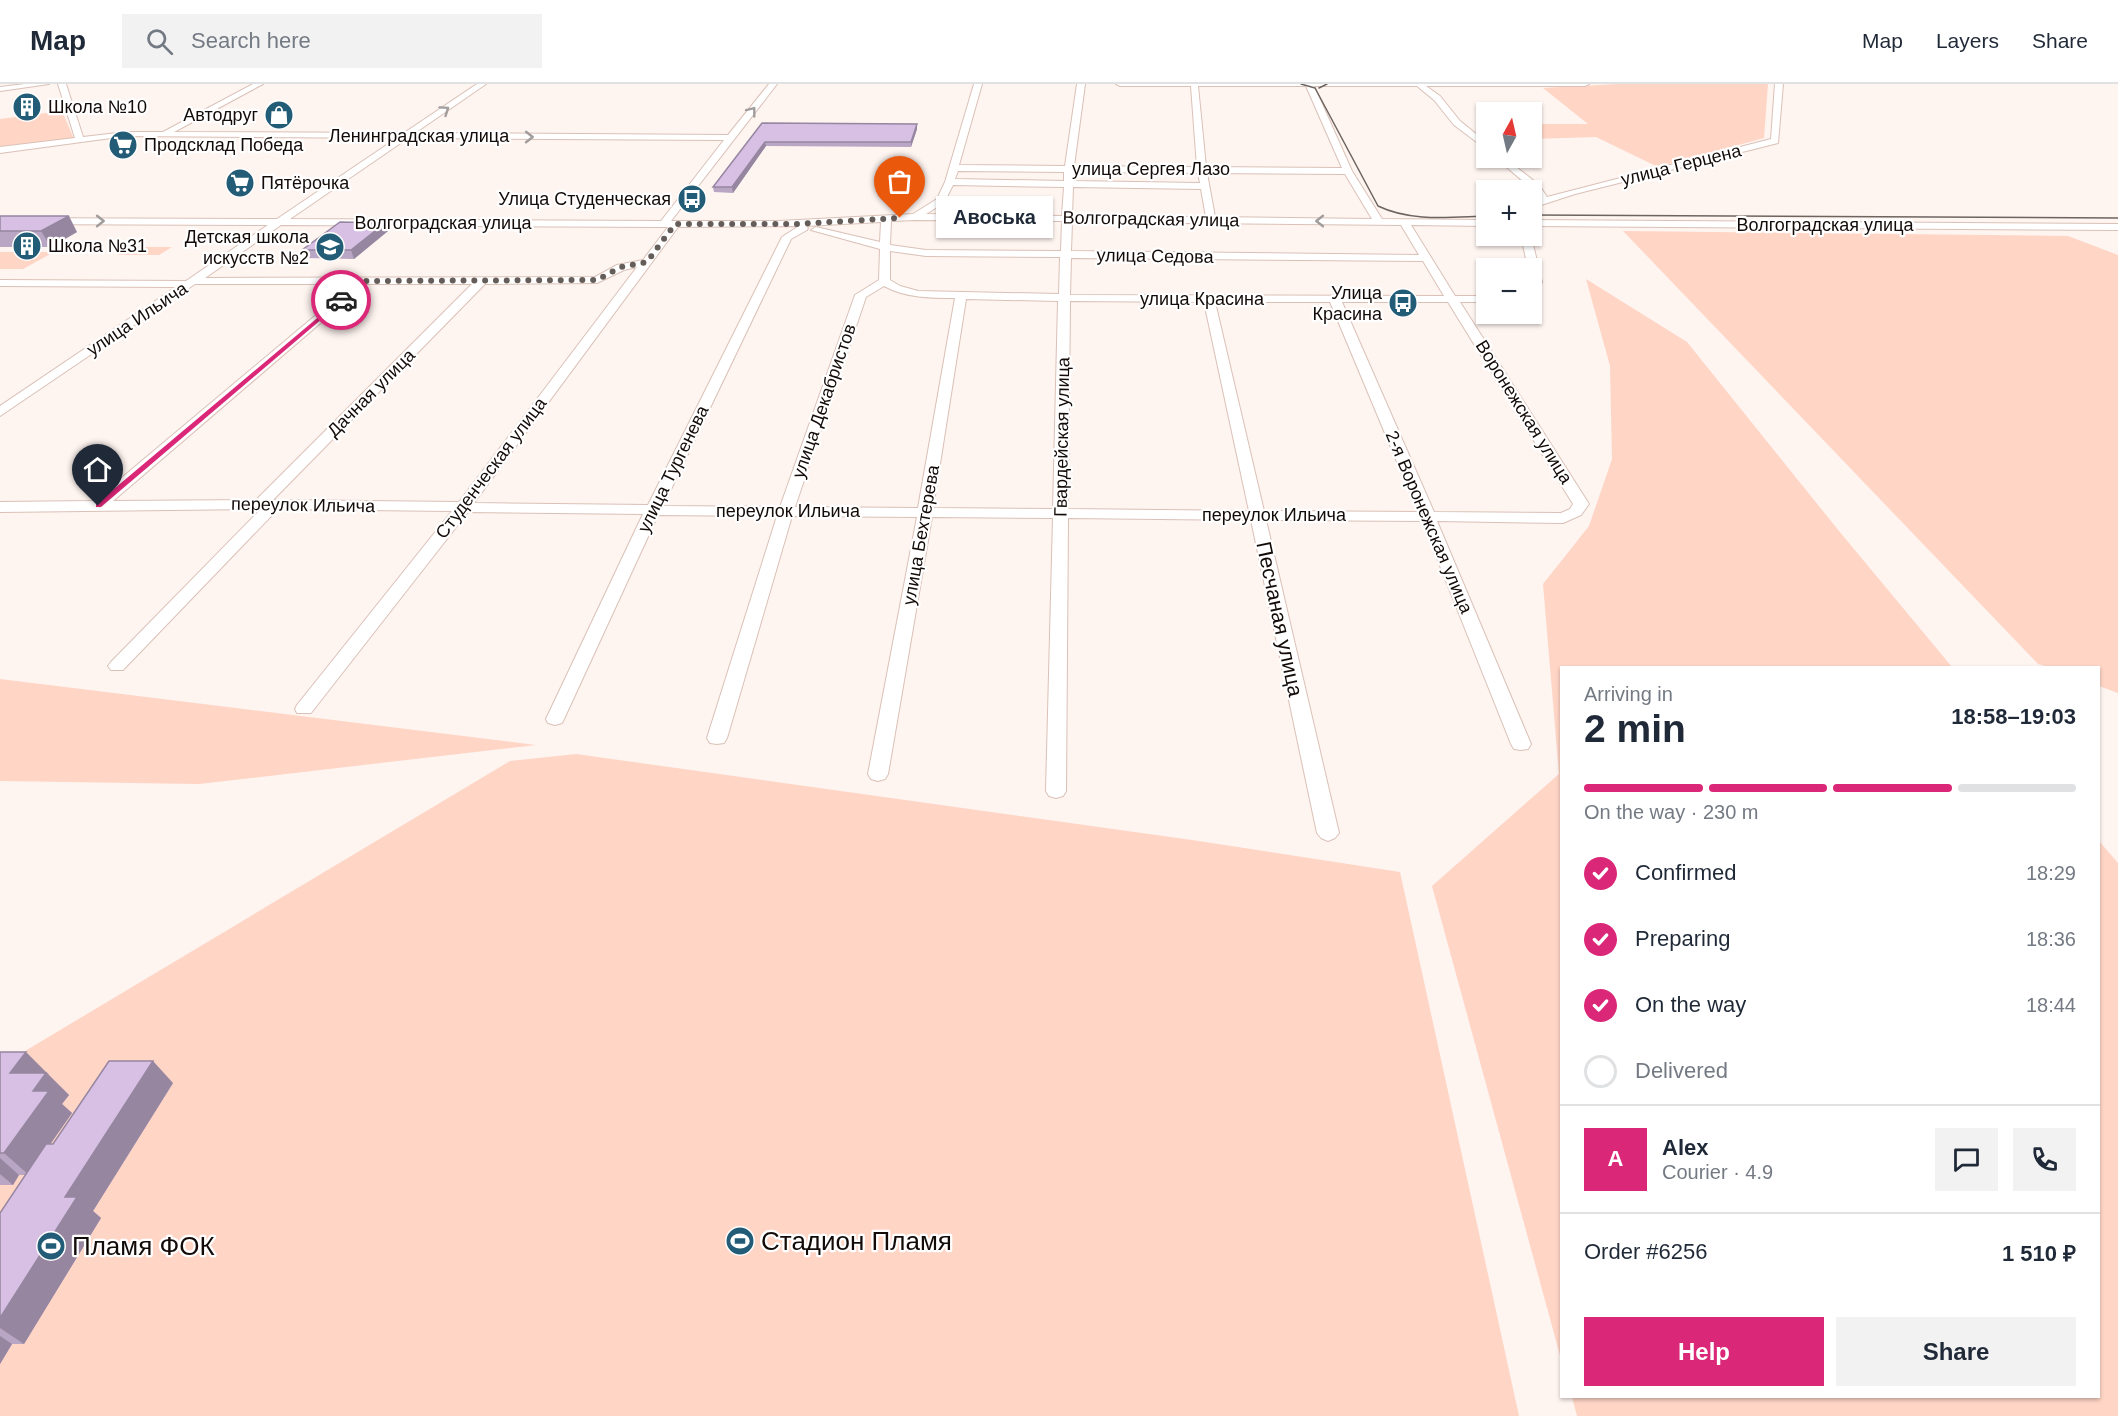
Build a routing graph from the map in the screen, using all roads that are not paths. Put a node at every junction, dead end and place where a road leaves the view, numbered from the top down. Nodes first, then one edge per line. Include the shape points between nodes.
1 (45, 84) edge
2 (63, 84) edge
3 (260, 84) edge
4 (482, 84) edge
5 (773, 84) edge
6 (978, 84) edge
7 (1081, 84) edge
8 (1120, 84) edge
9 (1194, 84) edge
10 (1309, 84) edge
11 (1420, 84) edge
12 (1585, 84) edge
13 (1779, 84) edge
14 (1535, 85) edge
15 (0, 90) edge
16 (79, 135) junction
17 (164, 135) junction
18 (408, 136) junction
19 (731, 138) junction
20 (1476, 138) edge
21 (0, 150) edge
22 (953, 168) junction
23 (1069, 168) junction
24 (1512, 168) edge
25 (1202, 169) junction
26 (1348, 171) junction
27 (950, 182) junction
28 (1068, 184) junction
29 (1205, 186) junction
30 (1544, 200) joint
31 (886, 218) junction
32 (915, 218) junction
33 (1068, 218) junction
34 (1211, 220) junction
35 (0, 221) edge
36 (1378, 221) junction
37 (1403, 221) junction
38 (280, 222) junction
39 (1476, 223) edge
40 (1542, 223) edge
41 (669, 224) junction
42 (779, 224) junction
43 (2118, 227) edge
44 (803, 228) junction
45 (886, 247) junction
46 (1066, 255) junction
47 (1425, 258) junction
48 (647, 262) junction
49 (363, 281) junction
50 (481, 281) junction
51 (884, 281) junction
52 (0, 282) edge
53 (190, 283) junction
54 (961, 296) junction
55 (1064, 298) junction
56 (1209, 299) junction
57 (1335, 300) junction
58 (1476, 300) edge
59 (1454, 301) junction
60 (0, 412) edge
61 (267, 504) junction
62 (98, 506) junction
63 (464, 506) junction
64 (0, 507) edge
65 (653, 510) junction
66 (786, 511) junction
67 (1576, 512) joint
68 (925, 513) junction
69 (1060, 514) junction
70 (1257, 515) junction
71 (1428, 516) junction
72 (117, 666) dead end
73 (304, 709) dead end
74 (555, 719) dead end
75 (717, 738) dead end
76 (1521, 744) dead end
77 (878, 774) dead end
78 (1056, 791) dead end
79 (1328, 833) dead end

1 - 15 street
2 - 16 street
3 - 17 street
18 -> 4 street, улица Ильича
19 -> 5 street, Студенческая улица
6 - 22 street
7 - 23 street, Гвардейская улица
8 - 9 street
9 - 10 street
9 - 25 street
10 - 11 street
10 - 26 street
11 - 14 street
11 - 20 street
12 - 14 street
13 - 30 street, улица Герцена via 1775,141
16 - 17 street, Ленинградская улица
16 - 21 street, Ленинградская улица
17 - 18 street, Ленинградская улица
18 -> 19 street, Ленинградская улица
18 - 38 street, улица Ильича
19 - 41 street, Студенческая улица
22 - 23 street, улица Сергея Лазо
22 - 27 street
23 - 25 street, улица Сергея Лазо
23 - 28 street, Гвардейская улица
24 - 30 street via 1536,187
25 - 26 street, улица Сергея Лазо
25 - 29 street
26 - 36 street
27 - 28 street
27 - 32 street via 941,201
28 - 29 street
28 - 33 street, Гвардейская улица
29 - 34 street
31 - 32 street, Волгоградская улица
31 - 42 street, Волгоградская улица
31 - 45 street
32 - 33 street, Волгоградская улица
33 - 34 street, Волгоградская улица
33 - 46 street, Гвардейская улица
36 -> 34 street, Волгоградская улица
35 -> 38 street, Волгоградская улица
36 - 37 street, Волгоградская улица
37 - 39 street, Волгоградская улица
37 - 47 street, Воронежская улица
38 - 41 street, Волгоградская улица
38 - 53 street, улица Ильича
40 - 43 street, Волгоградская улица
41 - 42 street, Волгоградская улица
41 - 48 street, Студенческая улица
42 - 44 street, Волгоградская улица
44 - 45 street, улица Седова
44 - 65 street, улица Тургенева via 787,237
45 - 46 street, улица Седова via 926,253
45 - 51 street
46 - 47 street, улица Седова
46 - 55 street, Гвардейская улица
47 - 59 street, Воронежская улица
48 - 50 street via 621,267 597,280
48 - 63 street, Студенческая улица
49 - 50 street
49 - 53 street
49 - 62 street
50 - 61 street, Дачная улица
51 - 54 street, улица Красина via 918,294
51 - 66 street, улица Декабристов via 861,295
52 - 53 street
53 - 60 street, улица Ильича
54 - 55 street, улица Красина
54 - 68 street, улица Бехтерева
55 - 56 street, улица Красина
55 - 69 street, Гвардейская улица
56 - 57 street, улица Красина
56 - 70 street, Песчаная улица
57 - 59 street, улица Красина
57 - 71 street, 2-я Воронежская улица
58 - 59 street, улица Красина
59 - 67 street, Воронежская улица via 1581,504
61 - 62 street, переулок Ильича
61 - 63 street, переулок Ильича
61 - 72 street, Дачная улица
62 - 64 street, переулок Ильича
63 - 65 street, переулок Ильича
63 - 73 street, Студенческая улица
65 - 66 street, переулок Ильича
65 - 74 street, улица Тургенева
66 - 68 street, переулок Ильича
66 - 75 street, улица Декабристов
67 - 71 street, переулок Ильича via 1563,518
68 - 69 street, переулок Ильича
68 - 77 street, улица Бехтерева
69 - 70 street, переулок Ильича
69 - 78 street, Гвардейская улица
70 - 71 street, переулок Ильича
70 - 79 street, Песчаная улица
71 - 76 street, 2-я Воронежская улица

